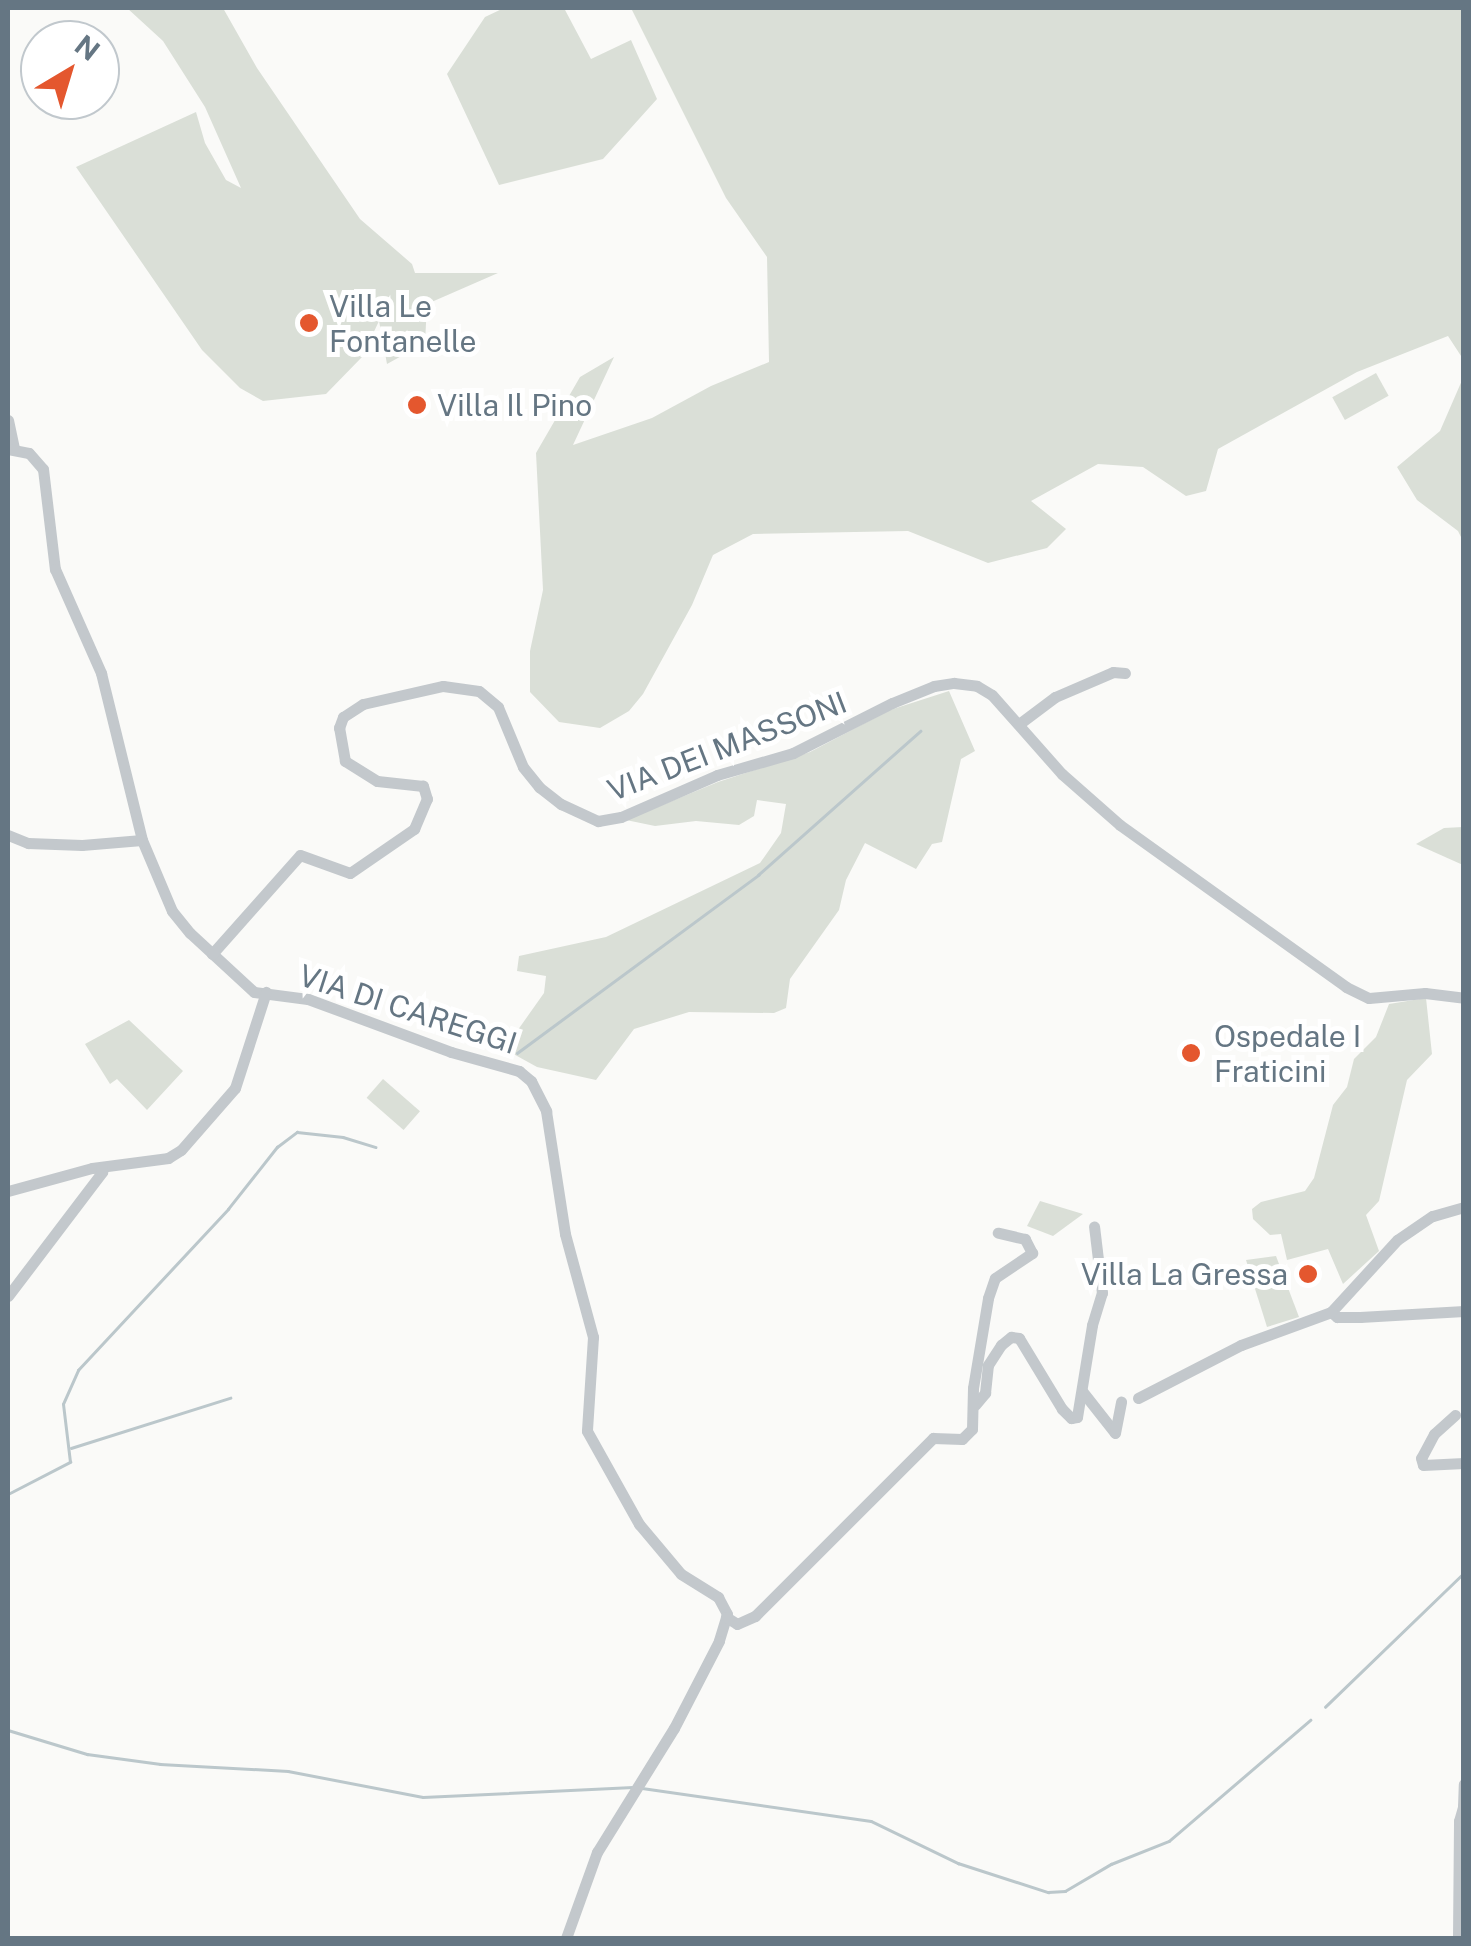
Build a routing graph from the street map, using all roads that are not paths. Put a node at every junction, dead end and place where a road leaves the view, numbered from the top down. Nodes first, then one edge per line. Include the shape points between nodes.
1 (8, 420) edge
2 (11, 448) edge
3 (1125, 673) dead end
4 (1019, 724) junction
5 (8, 835) edge
6 (142, 840) junction
7 (212, 954) junction
8 (266, 992) junction
9 (1464, 998) edge
10 (100, 1167) junction
11 (8, 1191) edge
12 (1464, 1207) edge
13 (1094, 1226) dead end
14 (998, 1233) dead end
15 (8, 1296) edge
16 (1464, 1311) edge
17 (1332, 1312) junction
18 (1082, 1390) junction
19 (1138, 1398) dead end
20 (1121, 1402) dead end
21 (975, 1405) junction
22 (1455, 1415) dead end
23 (1464, 1463) edge
24 (726, 1617) junction
25 (1464, 1784) edge
26 (1463, 1806) edge
27 (566, 1938) edge
28 (1458, 1938) edge

1 - 2 street, VIA DI CAREGGI
2 - 6 street, VIA DI CAREGGI via 34,457 44,472 55,569 100,673
3 - 4 street via 1055,697
4 - 7 street, VIA DEI MASSONI via 977,686 934,686 793,752 598,821 539,787 523,767 498,707 479,691 443,686 376,700 344,717 339,728 345,761 378,781 423,786 427,799 414,829 350,873 300,854
4 - 9 street, VIA DEI MASSONI via 1120,825 1346,987 1369,998
5 - 6 street via 82,846
6 - 7 street, VIA DI CAREGGI via 172,911
7 - 8 street, VIA DI CAREGGI via 254,992
8 - 10 street via 236,1088 190,1140 168,1158
8 - 24 street, VIA DI CAREGGI via 308,999 519,1070 532,1081 549,1121 565,1234 593,1337 587,1431 639,1524 681,1574 718,1597
10 - 11 street
10 - 15 street
12 - 17 street via 1432,1216 1397,1240
13 - 18 street via 1102,1293
14 - 21 street via 1025,1239 1032,1253 995,1278
16 - 17 street via 1360,1318
17 - 19 street via 1241,1345
18 - 20 street via 1115,1432
18 - 21 street via 1081,1409 1071,1418 1031,1364 1026,1344 1010,1338 988,1365 985,1393
21 - 24 street via 972,1429 962,1439 933,1438 756,1616 736,1624
22 - 23 street via 1421,1458 1423,1466
24 - 27 street via 674,1728 597,1852
25 - 26 street
26 - 28 street

